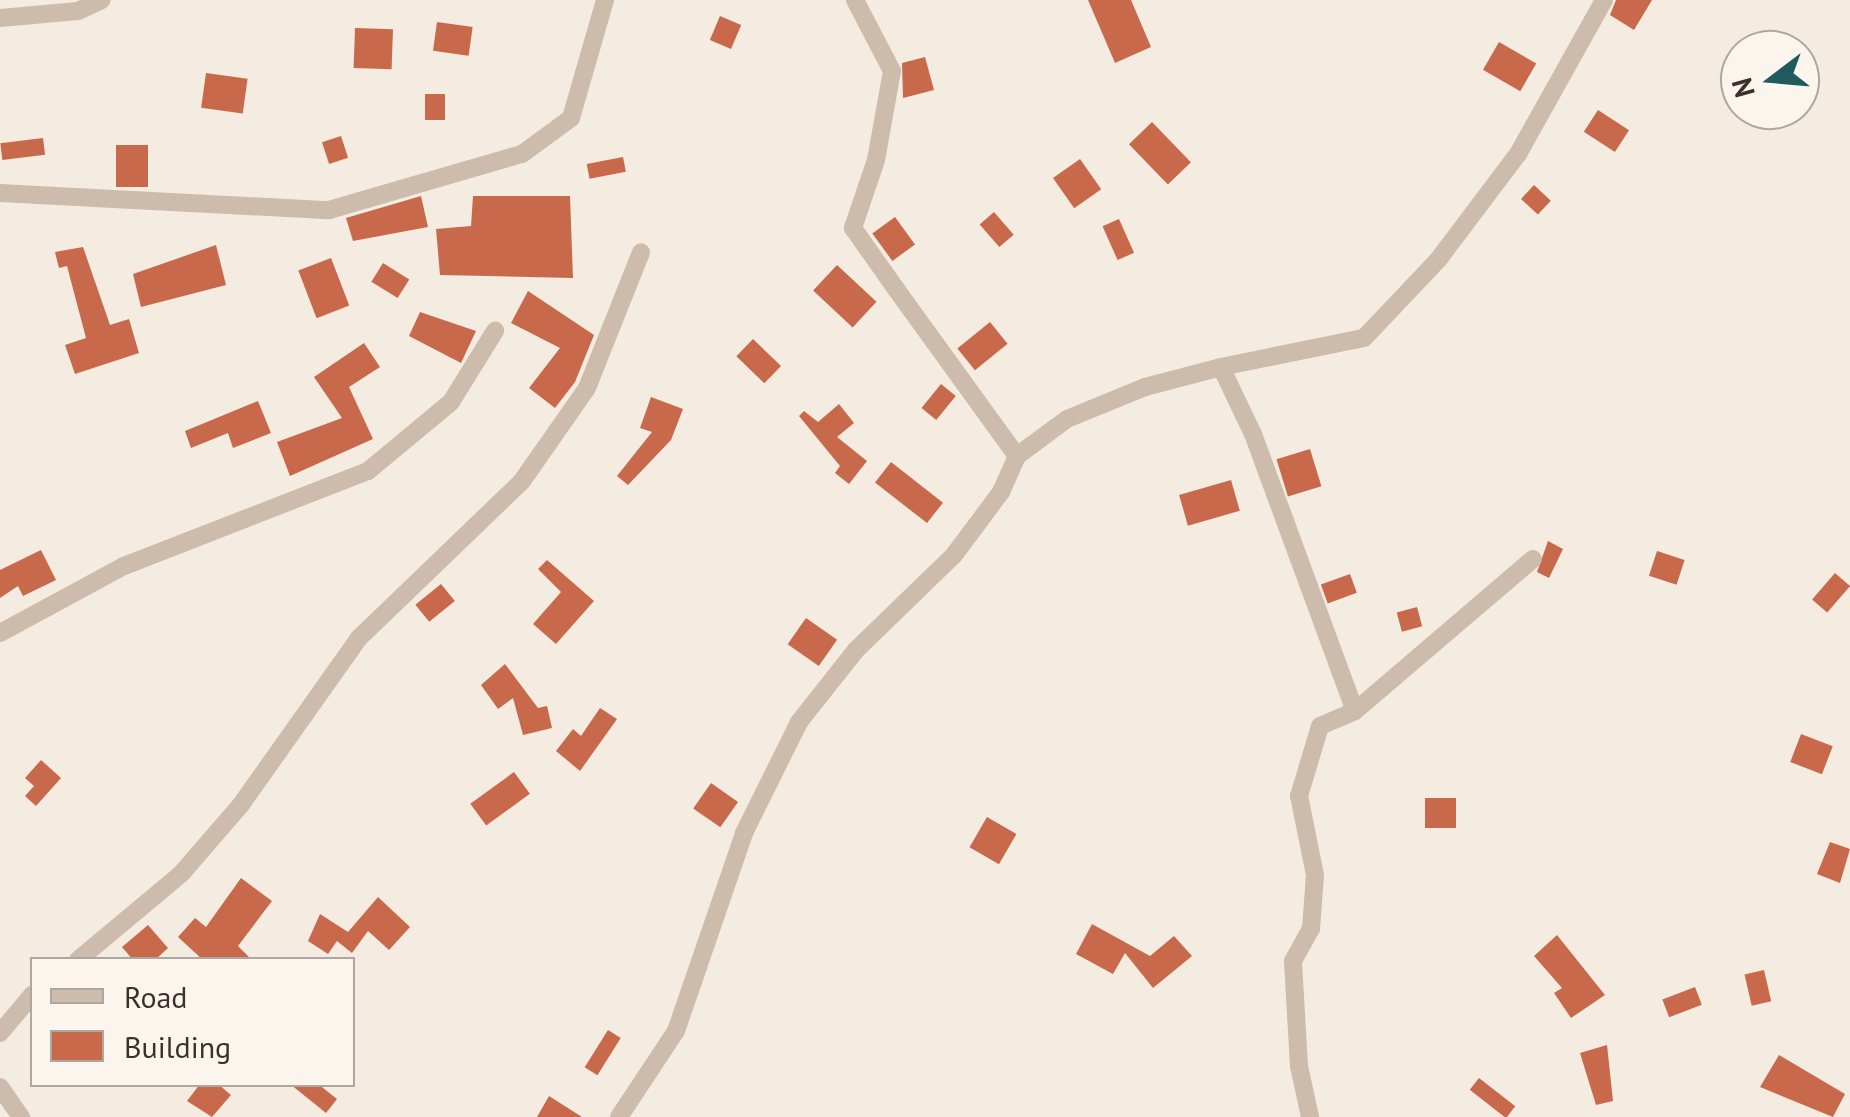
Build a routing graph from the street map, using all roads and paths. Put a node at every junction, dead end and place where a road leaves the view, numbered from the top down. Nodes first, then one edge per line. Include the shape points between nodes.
1 (102, 0) edge
2 (605, 0) edge
3 (855, 0) edge
4 (1604, 0) edge
5 (0, 18) edge
6 (0, 193) edge
7 (641, 252) dead end
8 (496, 331) dead end
9 (1221, 366) junction
10 (1017, 456) junction
11 (1534, 559) dead end
12 (0, 633) edge
13 (1355, 711) junction
14 (82, 957) edge
15 (30, 997) edge
16 (0, 1033) edge
17 (0, 1087) edge
18 (21, 1117) edge
19 (619, 1117) edge
20 (1310, 1117) edge

1 - 5 street via 78,12
2 - 6 street via 571,118 522,154 329,210
3 - 10 street via 892,70 876,160 854,228
4 - 9 street via 1518,154 1438,260 1364,338
7 - 14 street via 587,388 522,482 359,638 240,806 181,874
8 - 12 street via 451,402 368,471 124,566
9 - 10 street via 1144,387 1067,419
9 - 13 street via 1253,434
10 - 19 street via 1001,492 954,555 856,650 800,722 744,833 676,1031
11 - 13 street
13 - 20 street via 1320,726 1299,796 1315,876 1311,929 1293,961 1299,1066
15 - 16 street
17 - 18 street

